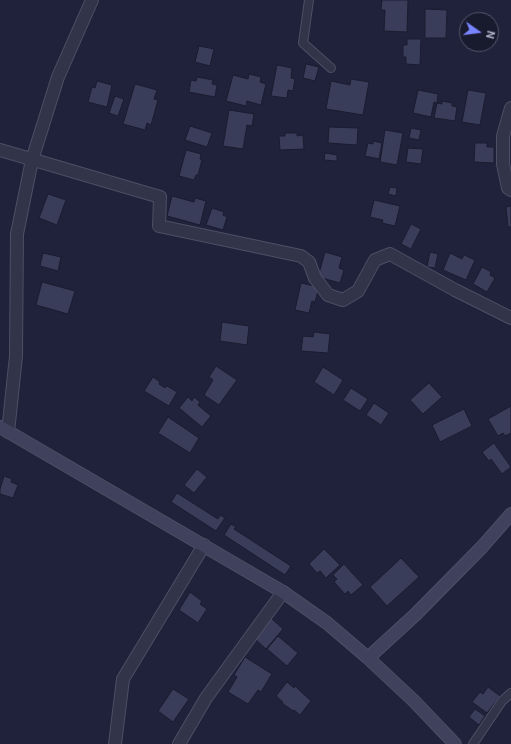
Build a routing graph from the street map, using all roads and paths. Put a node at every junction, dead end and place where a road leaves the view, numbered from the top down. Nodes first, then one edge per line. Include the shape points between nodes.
1 (92, 0) edge
2 (309, 0) edge
3 (331, 68) dead end
4 (511, 108) edge
5 (0, 150) edge
6 (32, 160) junction
7 (511, 190) edge
8 (511, 318) edge
9 (4, 430) edge
10 (511, 514) edge
11 (204, 545) junction
12 (283, 592) junction
13 (368, 658) junction
14 (511, 693) edge
15 (115, 744) edge
16 (179, 744) edge
17 (455, 744) edge
18 (473, 744) edge

1 - 6 street via 58,77
2 - 3 lane via 303,43
4 - 7 street via 503,136 503,164 508,188
5 - 6 street
6 - 8 street via 160,197 159,226 301,256 309,262 315,278 328,295 343,300 358,291 375,260 390,254
6 - 9 street via 17,234 16,356
9 - 11 street
10 - 13 street via 427,603
11 - 12 street
11 - 15 street via 123,679
12 - 13 street via 327,622
12 - 16 street via 206,698
13 - 17 street
14 - 18 lane via 502,701

